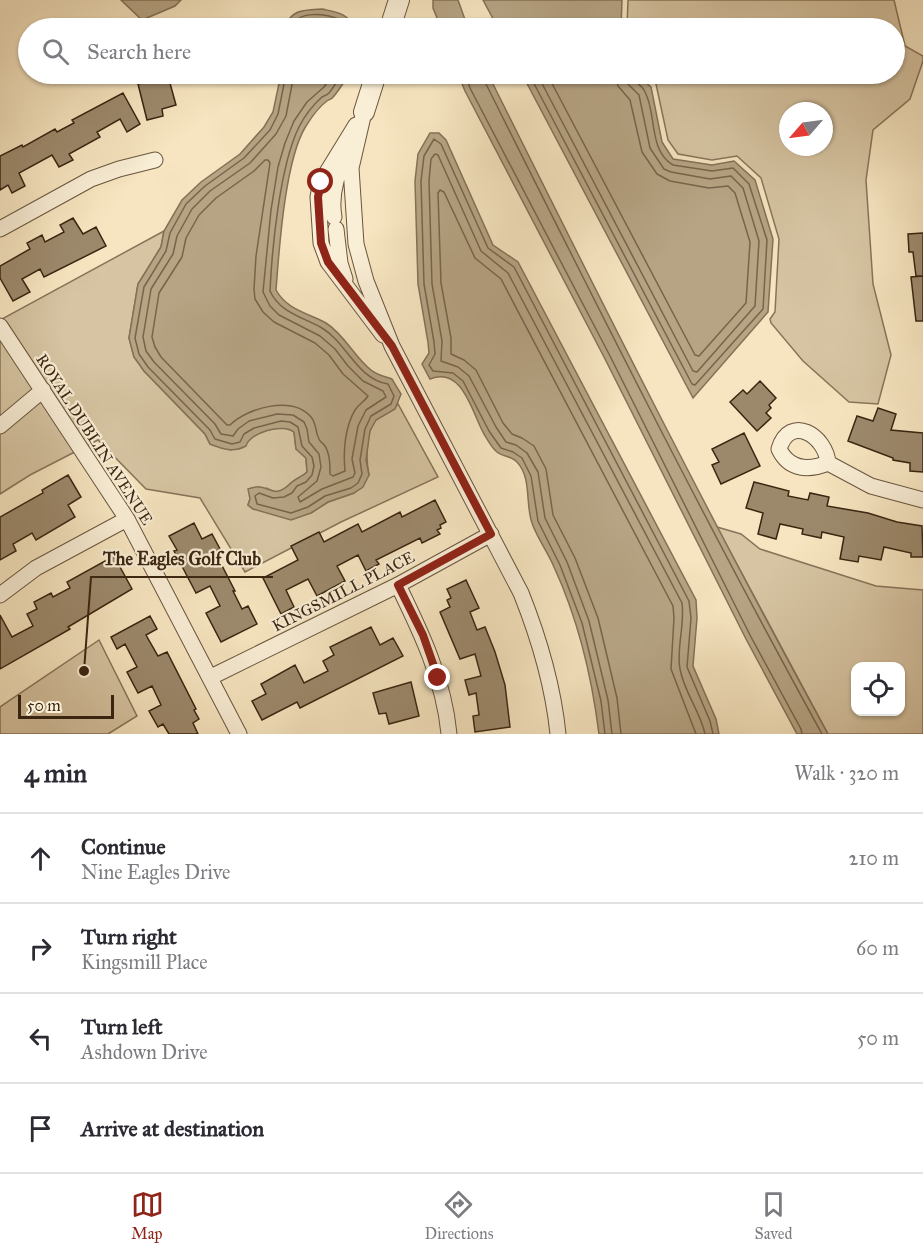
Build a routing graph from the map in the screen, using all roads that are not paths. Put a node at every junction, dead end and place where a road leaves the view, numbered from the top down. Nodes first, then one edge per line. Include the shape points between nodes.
1 (399, 0) edge
2 (393, 18) edge
3 (373, 84) edge
4 (364, 112) junction
5 (155, 160) dead end
6 (0, 229) edge
7 (350, 294) junction
8 (0, 326) edge
9 (392, 346) junction
10 (43, 390) junction
11 (0, 426) edge
12 (828, 463) dead end
13 (923, 500) edge
14 (128, 519) junction
15 (491, 534) junction
16 (398, 585) junction
17 (0, 595) edge
18 (211, 677) junction
19 (239, 734) edge
20 (449, 734) edge
21 (558, 734) edge

1 - 2 street
3 - 4 street
4 - 7 street via 341,165 332,207 340,262
4 - 7 street via 321,182 318,197 321,243 328,262
4 - 9 street via 351,168 356,244
5 - 6 street via 91,179
7 - 9 street
8 - 10 street, ROYAL DUBLIN AVENUE
9 - 15 street
10 - 11 street
10 - 14 street, ROYAL DUBLIN AVENUE
12 - 13 street via 871,486
14 - 17 street via 36,568
14 - 18 street, ROYAL DUBLIN AVENUE
15 - 16 street, KINGSMILL PLACE
15 - 21 street via 535,628 553,696
16 - 18 street, KINGSMILL PLACE
16 - 20 street via 423,635 438,678
18 - 19 street, ROYAL DUBLIN AVENUE

